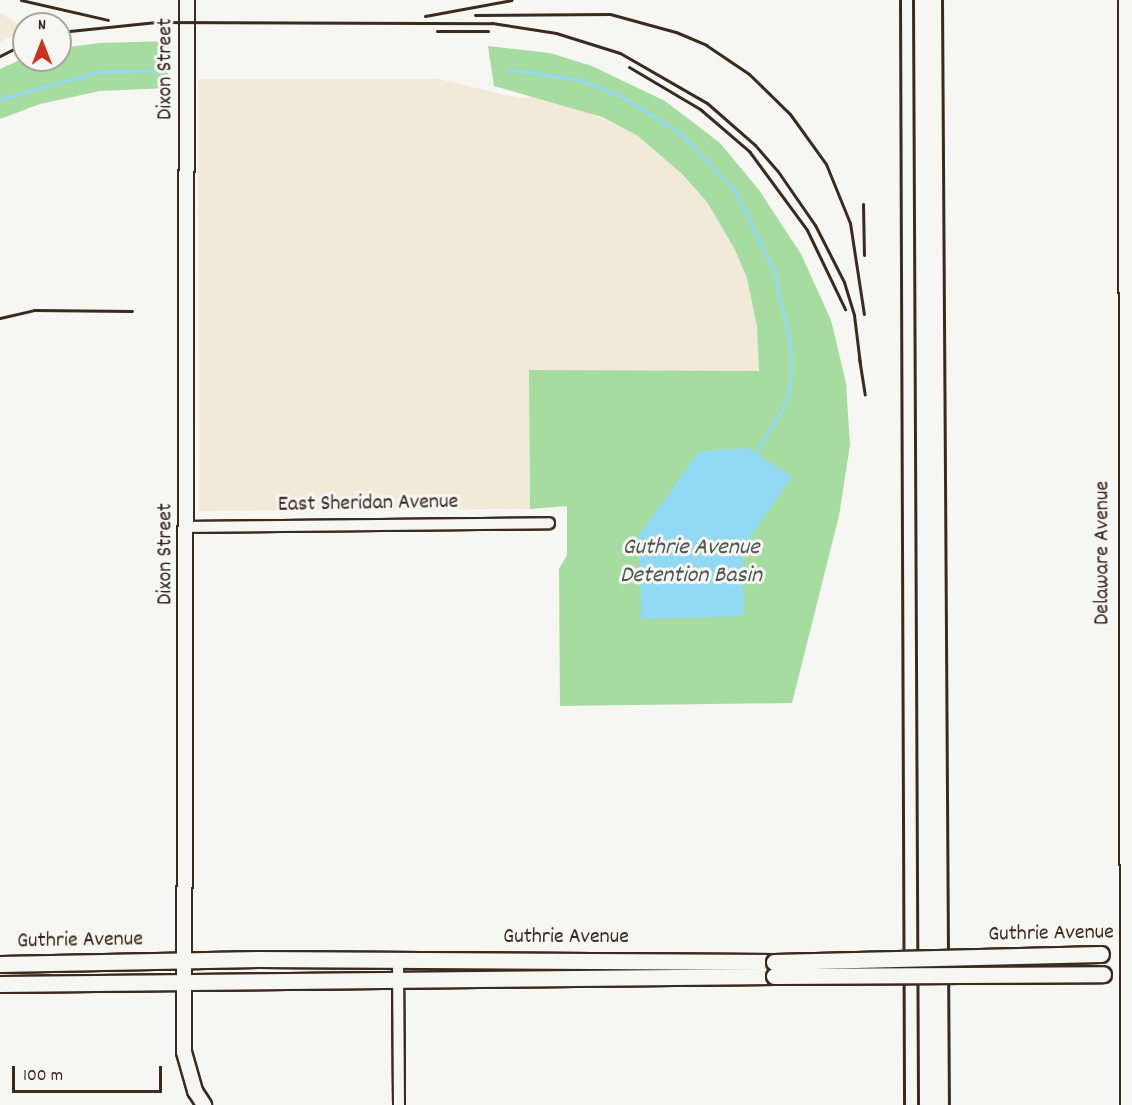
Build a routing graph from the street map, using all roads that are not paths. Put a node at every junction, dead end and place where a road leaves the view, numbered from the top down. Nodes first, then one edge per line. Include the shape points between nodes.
1 (188, 0) edge
2 (1126, 0) edge
3 (1129, 201) edge
4 (549, 523) dead end
5 (187, 527) junction
6 (1129, 740) edge
7 (1129, 954) edge
8 (398, 961) junction
9 (184, 962) junction
10 (0, 964) edge
11 (774, 969) junction
12 (1130, 974) edge
13 (398, 981) junction
14 (184, 983) junction
15 (0, 984) edge
16 (204, 1105) edge
17 (399, 1105) edge
18 (1128, 1105) edge

1 - 5 street, Dixon Street
2 - 3 main road, Delaware Avenue
3 - 6 main road, Delaware Avenue
4 - 5 street, East Sheridan Avenue
5 - 9 street, Dixon Street
6 - 7 main road, Delaware Avenue
7 - 11 main road, Guthrie Avenue, bridge
7 - 12 main road, Delaware Avenue
8 - 9 main road, Guthrie Avenue
8 - 11 main road, Guthrie Avenue
8 - 13 street
9 - 10 main road, Guthrie Avenue
9 - 14 street, Dixon Street
11 - 12 main road, Guthrie Avenue, bridge
11 - 13 main road, Guthrie Avenue
12 - 18 main road, Delaware Avenue
13 - 14 main road, Guthrie Avenue
13 - 17 street
14 - 15 main road, Guthrie Avenue
14 - 16 street, Dixon Street via 184,1052 195,1091

